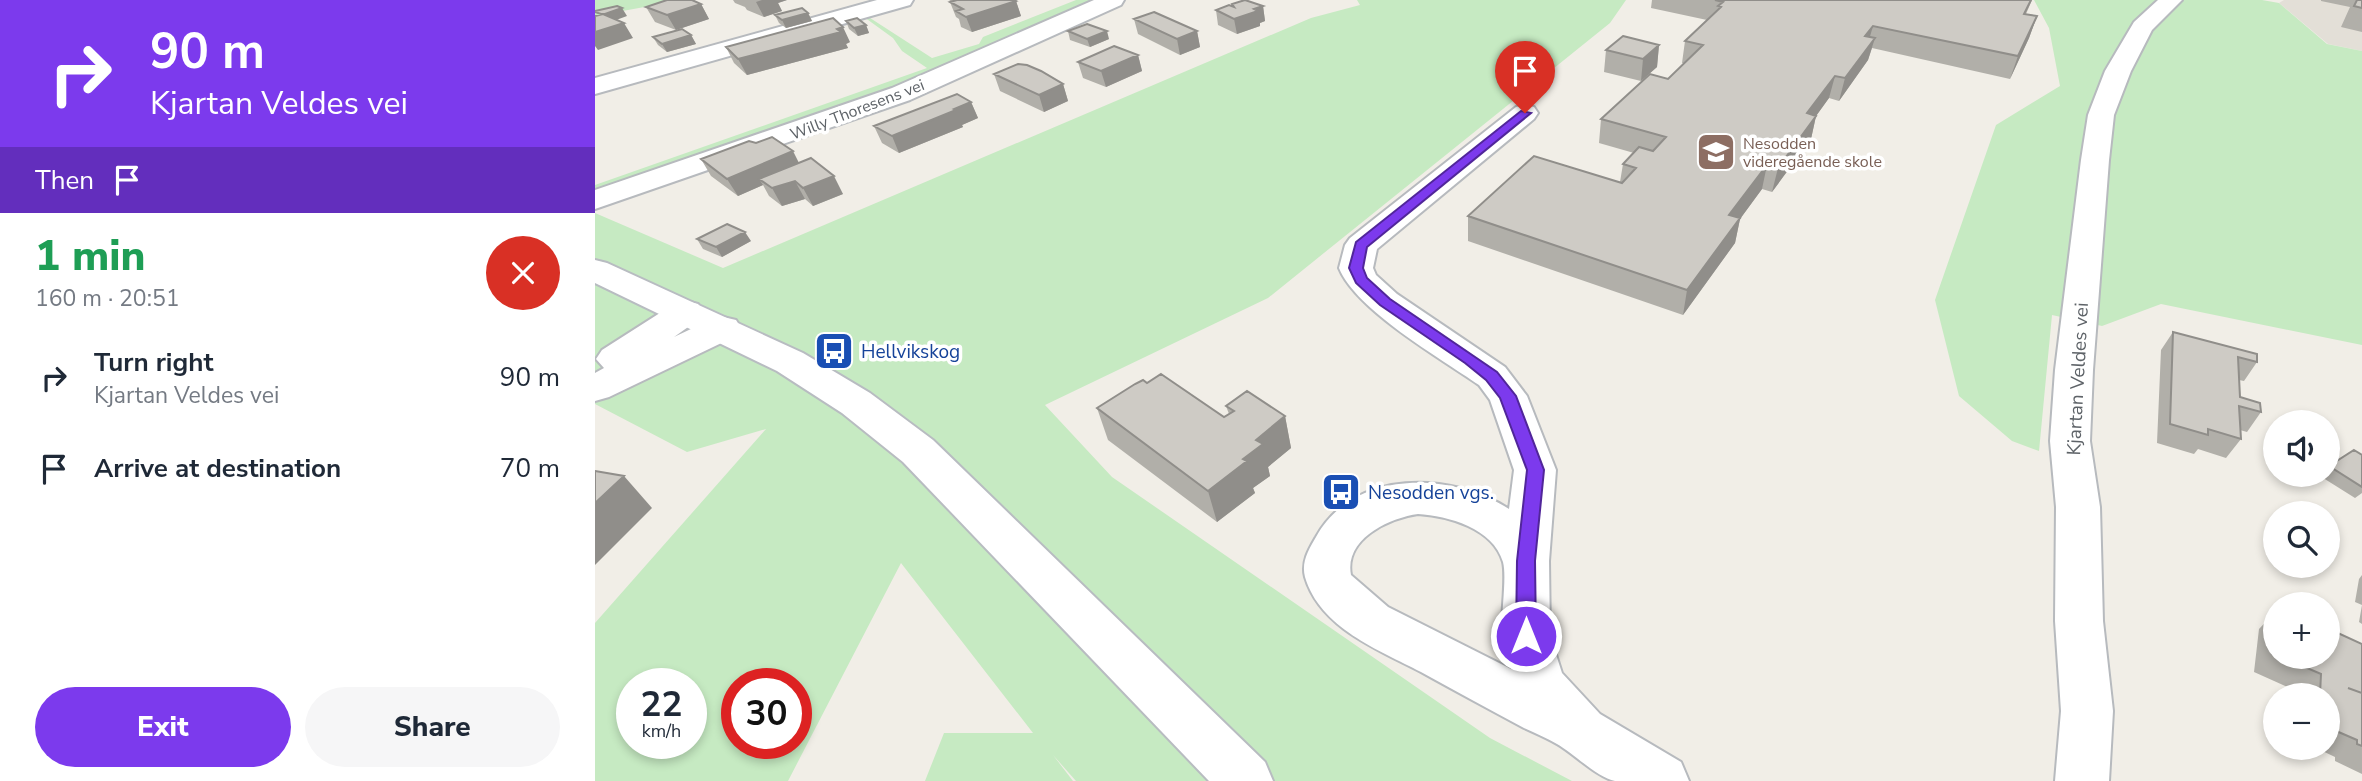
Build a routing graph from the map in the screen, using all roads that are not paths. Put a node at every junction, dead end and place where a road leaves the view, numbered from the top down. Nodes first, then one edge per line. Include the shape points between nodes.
1 (902, 0) edge
2 (1113, 0) edge
3 (2171, 0) edge
4 (595, 86) edge
5 (1525, 113) dead end
6 (595, 200) edge
7 (595, 270) edge
8 (686, 312) junction
9 (723, 328) junction
10 (595, 374) edge
11 (595, 388) edge
12 (1526, 561) junction
13 (1581, 731) junction
14 (1246, 781) edge
15 (1662, 781) edge
16 (2082, 781) edge

1 - 4 street
2 - 6 street, Willy Thoresens vei via 901,94
3 - 16 street, Kjartan Veldes vei via 2142,27 2118,71 2101,115 2095,160 2070,441 2078,507 2078,621 2087,711
5 - 12 street via 1361,245 1356,268 1361,280 1385,302 1470,359 1508,396 1535,470
7 - 8 street
8 - 9 street
8 - 10 street
9 - 11 street
9 - 14 street via 856,402 918,451
12 - 13 street via 1526,636 1542,686
12 - 13 street via 1502,527 1470,509 1450,500 1408,496 1387,502 1349,526 1327,561 1335,589 1371,622
13 - 15 street

